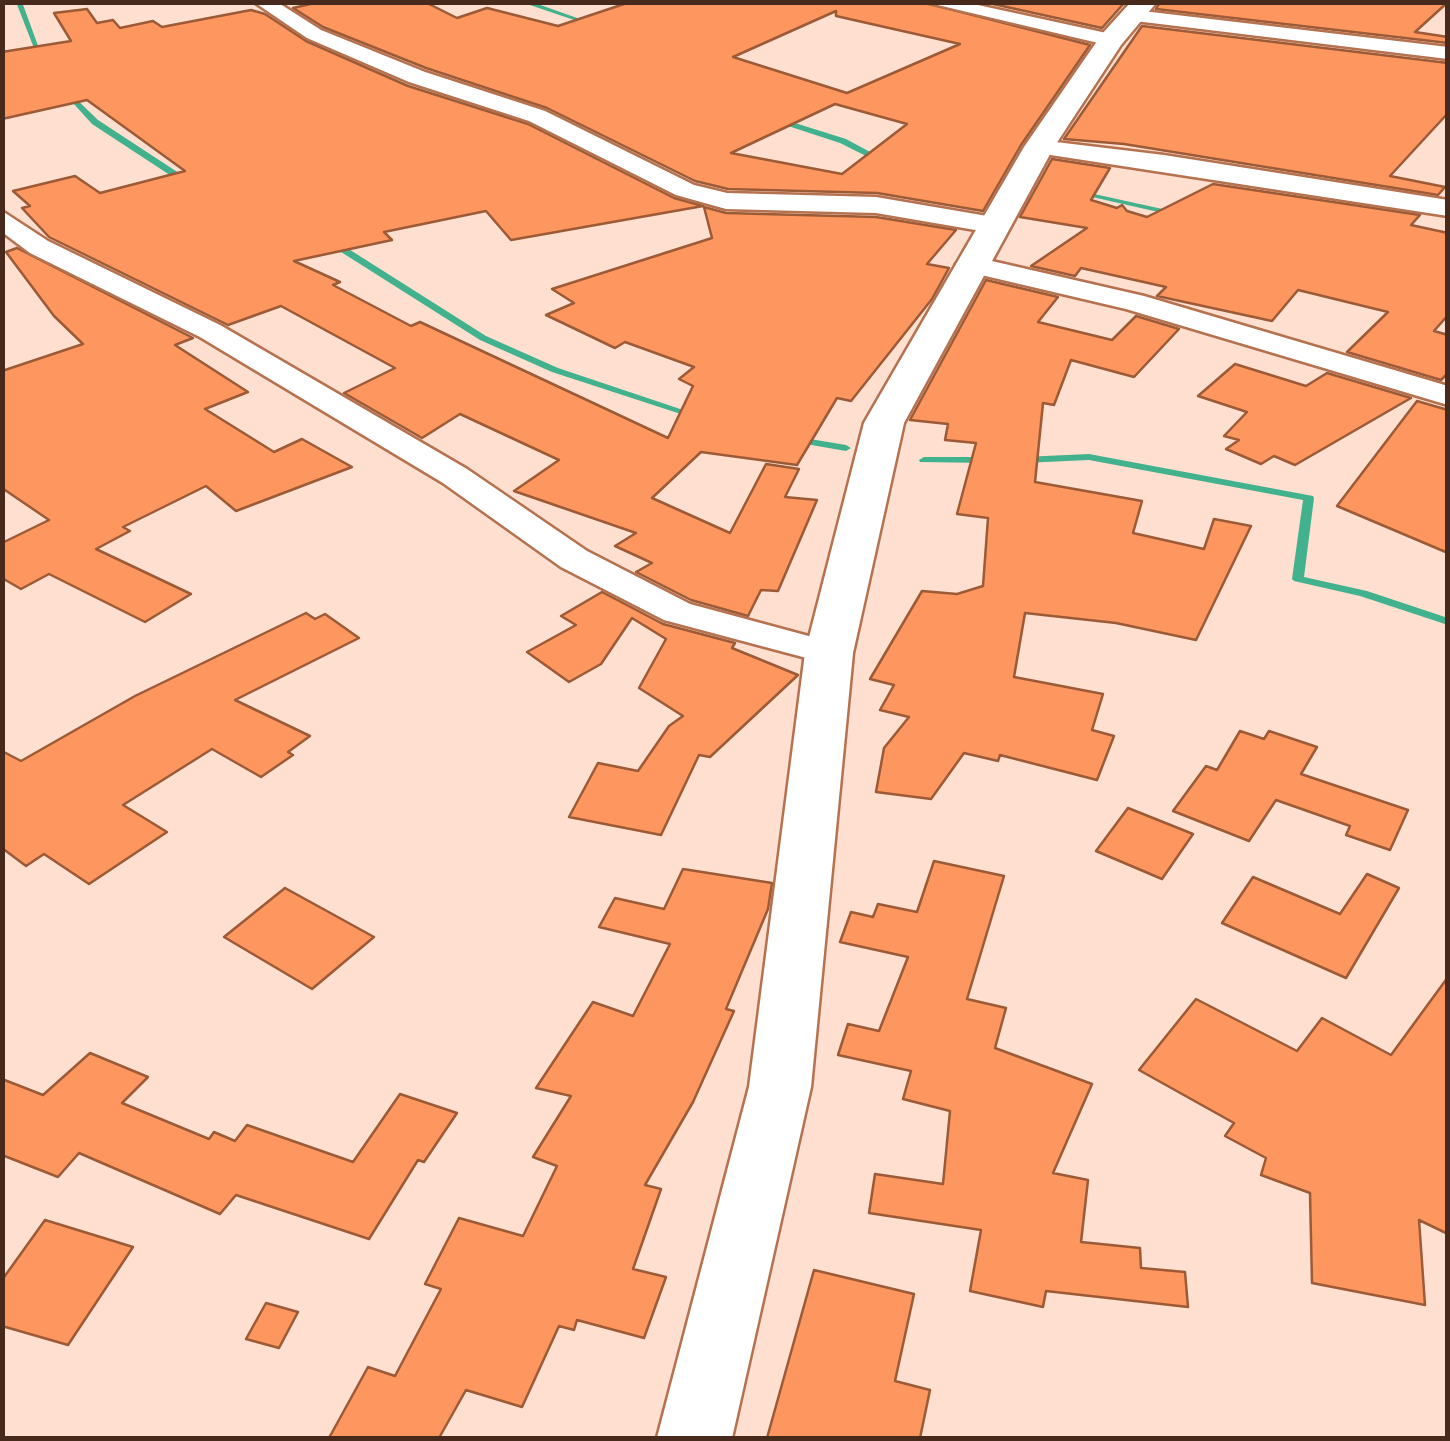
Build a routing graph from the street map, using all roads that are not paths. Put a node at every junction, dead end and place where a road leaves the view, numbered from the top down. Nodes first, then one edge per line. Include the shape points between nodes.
1 (263, 2) edge
2 (934, 2) edge
3 (1130, 19) edge
4 (1448, 54) edge
5 (1039, 147) junction
6 (1448, 208) edge
7 (2, 220) edge
8 (981, 244) junction
9 (1448, 396) edge
10 (829, 654) junction
11 (694, 1438) edge

1 - 8 street via 314,34 537,116 685,190 726,201 876,204
2 - 3 street
3 - 4 street
3 - 5 street
5 - 6 street
5 - 8 street
7 - 10 street via 39,247 210,332 456,476 592,568 677,612
8 - 9 street via 1134,302
8 - 10 street via 884,424
10 - 11 street via 780,1087

